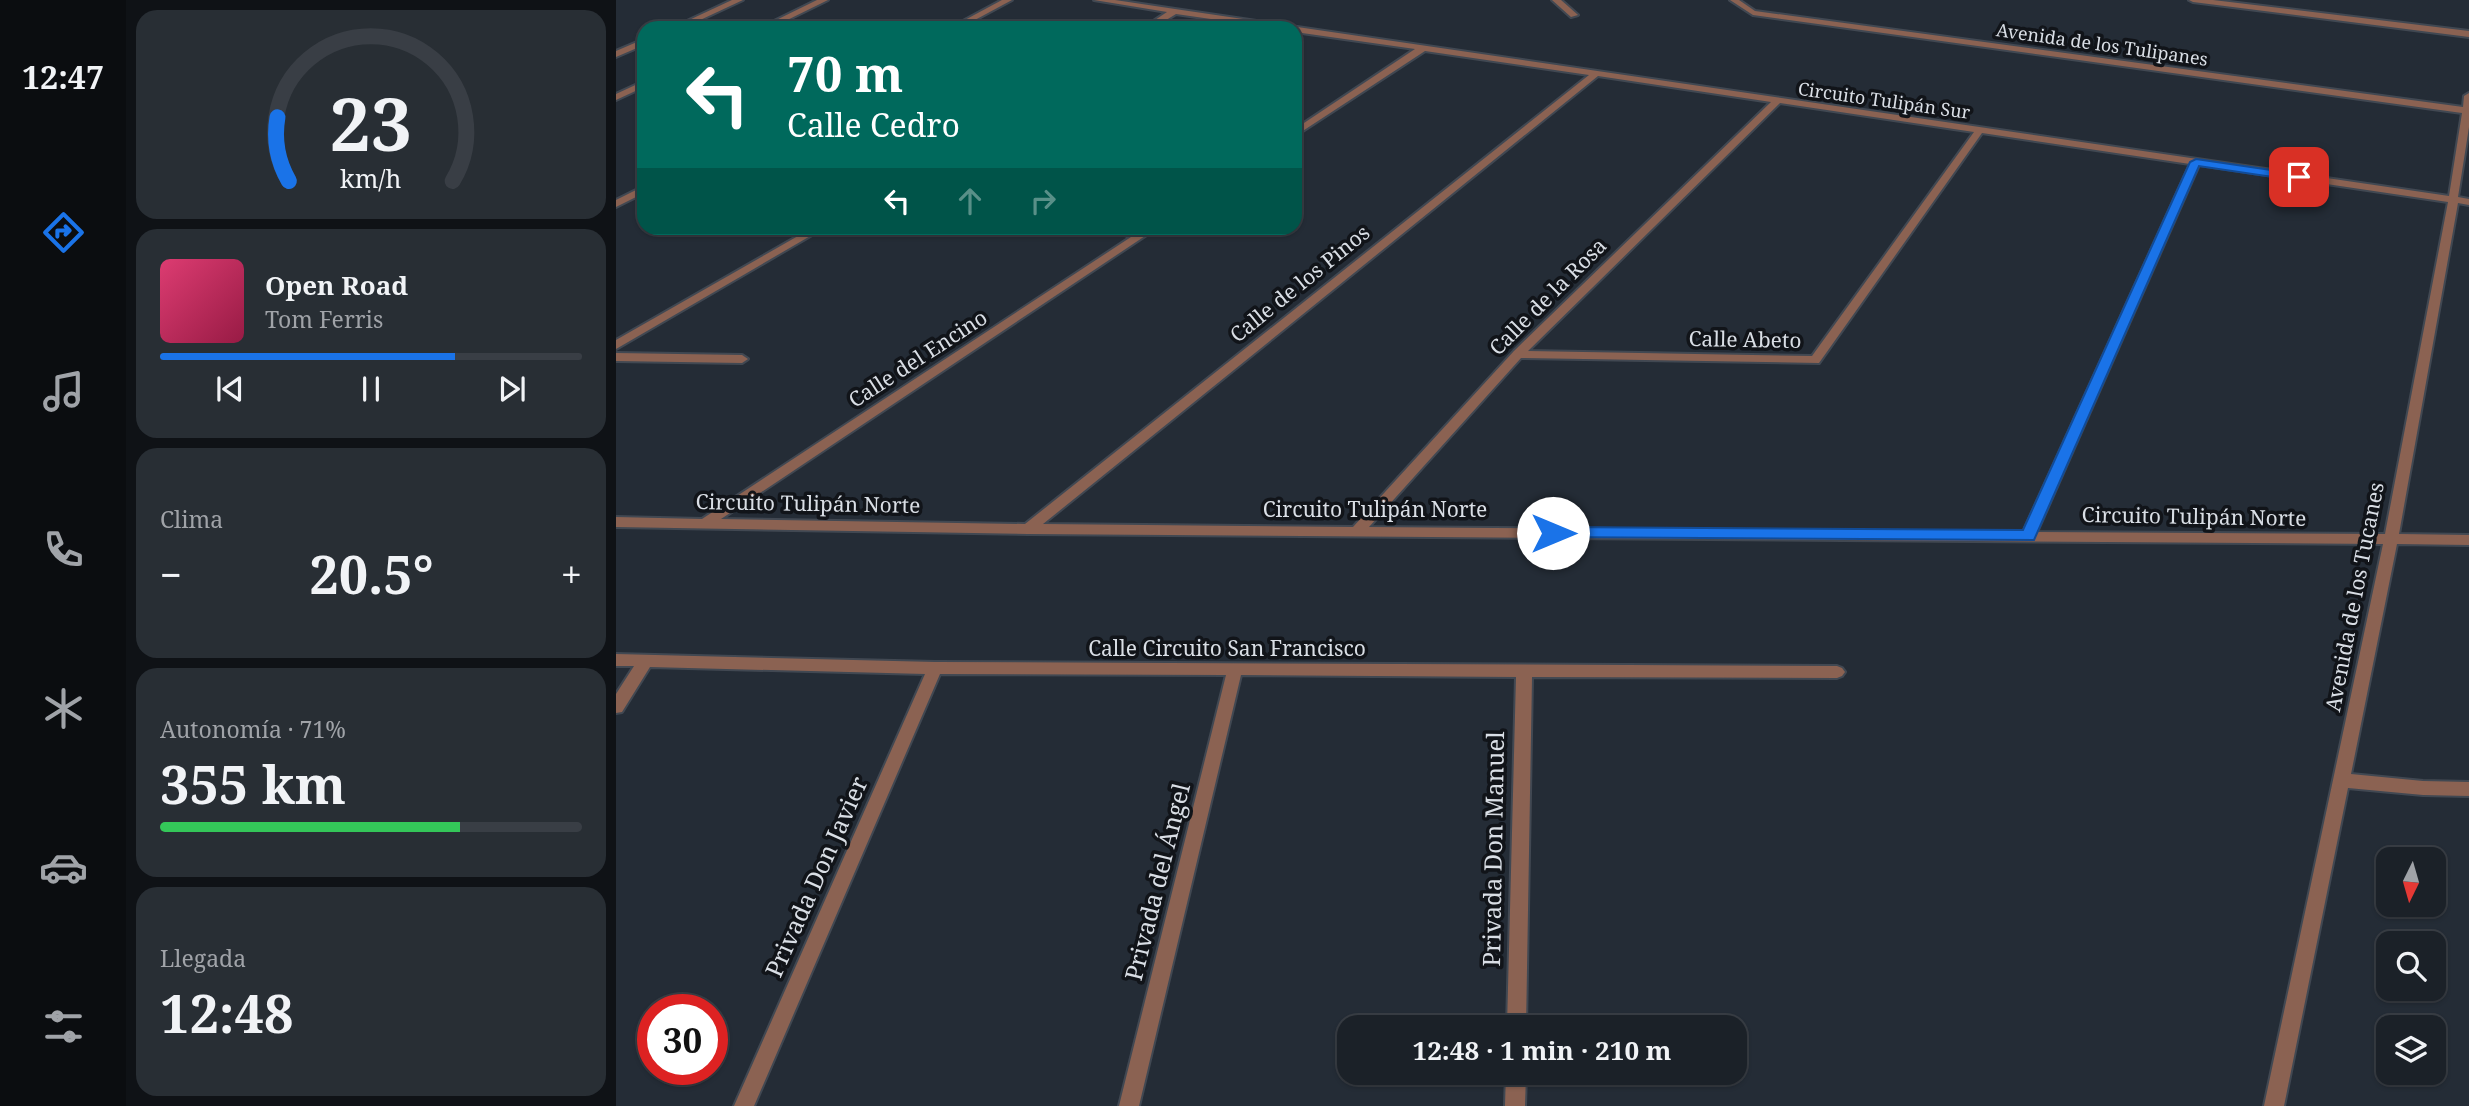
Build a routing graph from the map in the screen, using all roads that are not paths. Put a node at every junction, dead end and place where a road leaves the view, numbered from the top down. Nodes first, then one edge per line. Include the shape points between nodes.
1 (739, 0) edge
2 (824, 0) edge
3 (1008, 0) edge
4 (1098, 0) edge
5 (1556, 0) edge
6 (1734, 0) edge
7 (2193, 0) edge
8 (1175, 11) junction
9 (1574, 15) dead end
10 (692, 21) edge
11 (779, 21) edge
12 (968, 21) edge
13 (1159, 21) edge
14 (1243, 21) edge
15 (1302, 30) edge
16 (2469, 34) edge
17 (637, 45) edge
18 (1423, 48) junction
19 (616, 54) edge
20 (1597, 73) junction
21 (637, 87) edge
22 (2469, 96) edge
23 (616, 97) edge
24 (1777, 101) junction
25 (2468, 111) edge
26 (1302, 128) edge
27 (1979, 131) junction
28 (2196, 162) junction
29 (637, 193) edge
30 (2453, 200) junction
31 (2469, 202) edge
32 (616, 204) edge
33 (807, 235) edge
34 (1135, 235) edge
35 (1138, 236) joint
36 (616, 345) edge
37 (1518, 354) junction
38 (616, 356) edge
39 (742, 359) dead end
40 (616, 522) edge
41 (705, 523) junction
42 (1028, 528) junction
43 (1357, 531) junction
44 (2028, 536) junction
45 (2391, 540) junction
46 (2469, 540) edge
47 (616, 660) edge
48 (646, 660) junction
49 (935, 668) junction
50 (1235, 669) junction
51 (1837, 672) dead end
52 (1524, 673) junction
53 (616, 707) edge
54 (2341, 780) junction
55 (2469, 789) edge
56 (1517, 1015) edge
57 (1516, 1085) edge
58 (744, 1106) edge
59 (1129, 1106) edge
60 (1515, 1106) edge
61 (2274, 1106) edge

1 - 10 street
2 - 11 street
3 - 12 street
4 - 8 street
5 - 9 street
6 - 25 street, Avenida de los Tulipanes via 1753,13
7 - 16 street
8 - 13 street
8 - 14 street
15 - 18 street, Circuito Tulipán Sur
17 - 19 street
18 - 20 street, Circuito Tulipán Sur
18 - 26 street
20 - 24 street, Circuito Tulipán Sur
20 - 42 street, Calle de los Pinos
21 - 23 street
22 - 25 street, Avenida de los Tucanes
24 - 27 street, Circuito Tulipán Sur
24 - 37 street, Calle de la Rosa
25 - 30 street, Avenida de los Tucanes
27 - 28 street, Circuito Tulipán Sur
27 - 37 street, Calle Abeto via 1815,360
28 - 30 street, Circuito Tulipán Sur
28 - 44 street
29 - 32 street
30 - 31 street, Circuito Tulipán Sur
30 - 45 street, Avenida de los Tucanes
33 - 36 street
34 - 35 street
35 - 41 street, Calle del Encino
37 - 43 street, Calle de la Rosa
38 - 39 street
40 - 41 street, Circuito Tulipán Norte
41 - 42 street, Circuito Tulipán Norte
42 - 43 street, Circuito Tulipán Norte
43 - 44 street, Circuito Tulipán Norte
44 - 45 street, Circuito Tulipán Norte
45 - 46 street, Circuito Tulipán Norte
45 - 54 street, Avenida de los Tucanes
47 - 48 street, Calle Circuito San Francisco
48 - 49 street, Calle Circuito San Francisco
48 - 53 street
49 - 50 street, Calle Circuito San Francisco
49 - 58 street, Privada Don Javier
50 - 52 street, Calle Circuito San Francisco
50 - 59 street, Privada del Ángel
51 - 52 street, Calle Circuito San Francisco
52 - 56 street, Privada Don Manuel
54 - 55 street
54 - 61 street, Avenida de los Tucanes
57 - 60 street

